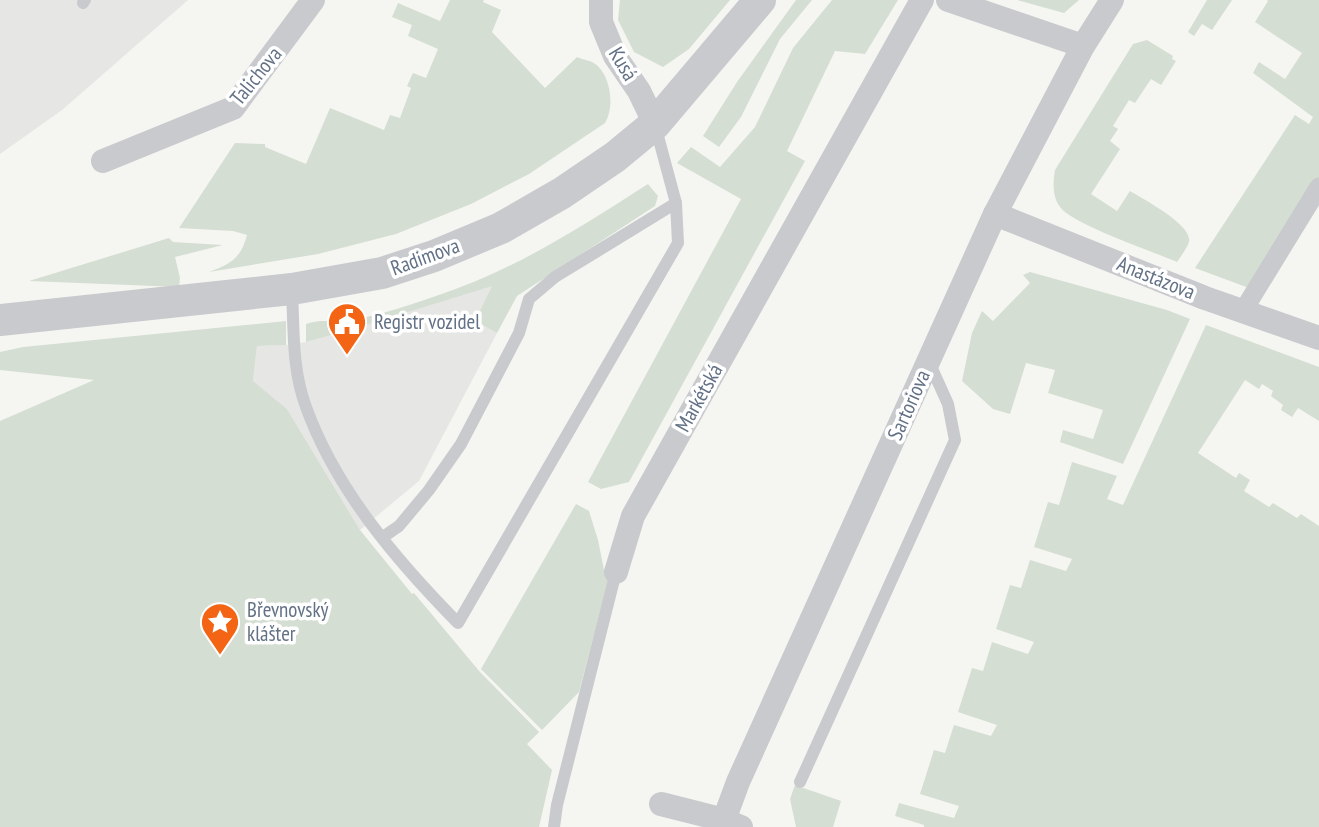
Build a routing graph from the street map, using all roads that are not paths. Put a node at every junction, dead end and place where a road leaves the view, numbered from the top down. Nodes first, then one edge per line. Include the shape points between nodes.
1 (313, 0) edge
2 (601, 0) edge
3 (760, 0) edge
4 (922, 0) edge
5 (948, 0) edge
6 (1112, 0) edge
7 (1083, 46) junction
8 (655, 124) junction
9 (103, 161) dead end
10 (1319, 187) edge
11 (676, 203) junction
12 (995, 214) junction
13 (292, 289) junction
14 (1243, 311) junction
15 (0, 320) edge
16 (1319, 338) edge
17 (928, 362) junction
18 (383, 537) junction
19 (616, 572) joint
20 (800, 782) dead end
21 (661, 804) dead end
22 (732, 823) edge
23 (554, 827) edge

1 - 9 street, Talichova via 233,108
2 - 8 street, Kusá via 601,22 615,56
3 - 8 street, Radimova
4 - 19 street, Markétská via 633,516
5 - 7 street
6 - 7 street, Sartoriova
7 - 12 street, Sartoriova
8 - 11 lane
8 - 13 street, Radimova via 562,193 501,228 382,273
10 - 14 street
11 - 18 lane via 555,277 529,299 519,333 461,444 399,526
11 - 18 lane via 678,243 458,623 413,577
12 - 14 street, Anastázova
12 - 17 street, Sartoriova
13 - 15 street, Radimova
13 - 18 lane via 295,358 305,406 347,490
14 - 16 street, Anastázova
17 - 20 lane via 948,404 955,440
17 - 22 street, Sartoriova via 737,782
19 - 23 lane, Markétská
21 - 22 street

